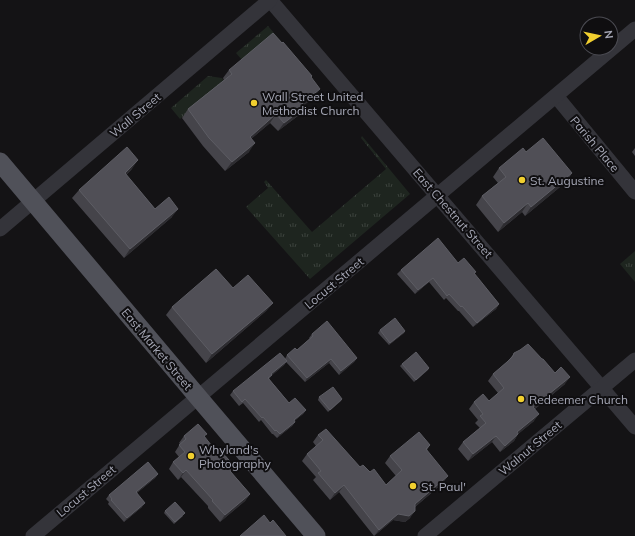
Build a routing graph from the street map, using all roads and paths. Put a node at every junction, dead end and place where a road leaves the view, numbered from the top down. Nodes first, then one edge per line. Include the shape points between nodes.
1 (270, 0) edge
2 (635, 29) edge
3 (556, 96) junction
4 (0, 162) edge
5 (635, 192) edge
6 (438, 195) junction
7 (33, 202) junction
8 (0, 229) edge
9 (635, 360) edge
10 (602, 388) junction
11 (198, 397) junction
12 (635, 427) edge
13 (33, 536) edge
14 (316, 536) edge
15 (425, 536) edge

1 - 6 street, East Chestnut Street
1 - 7 street, Wall Street
2 - 3 street, Locust Street
3 - 5 street, Parish Place
3 - 6 street, Locust Street
4 - 7 main road, East Market Street
6 - 10 street, East Chestnut Street
6 - 11 street, Locust Street
7 - 8 street, Wall Street
7 - 11 main road, East Market Street
9 - 10 street, Walnut Street
10 - 12 street, East Chestnut Street
10 - 15 street, Walnut Street
11 - 13 street, Locust Street
11 - 14 main road, East Market Street

